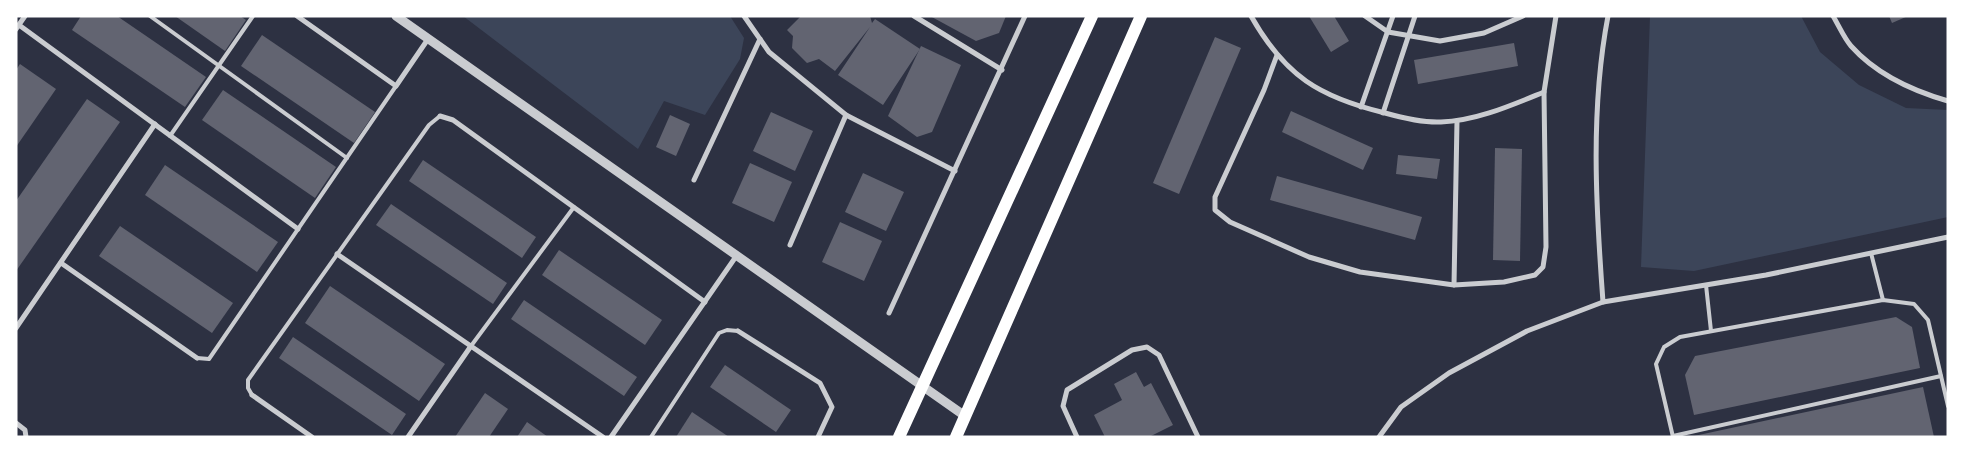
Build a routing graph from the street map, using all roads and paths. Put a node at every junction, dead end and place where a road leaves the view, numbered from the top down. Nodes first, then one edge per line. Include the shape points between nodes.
1 (26, 16) edge
2 (150, 16) edge
3 (253, 16) edge
4 (297, 16) edge
5 (396, 16) edge
6 (744, 16) edge
7 (914, 16) edge
8 (1025, 16) edge
9 (1092, 16) edge
10 (1141, 16) edge
11 (1251, 16) edge
12 (1364, 16) edge
13 (1393, 16) edge
14 (1415, 16) edge
15 (1523, 16) edge
16 (1556, 16) edge
17 (1608, 16) edge
18 (1833, 16) edge
19 (18, 27) edge
20 (1388, 32) junction
21 (1408, 35) junction
22 (428, 39) junction
23 (760, 39) junction
24 (1277, 55) junction
25 (219, 66) junction
26 (1002, 70) junction
27 (396, 86) junction
28 (1544, 92) junction
29 (1948, 101) edge
30 (1361, 107) junction
31 (1384, 113) junction
32 (846, 115) junction
33 (440, 116) joint
34 (1457, 120) junction
35 (155, 124) junction
36 (170, 136) junction
37 (347, 158) junction
38 (955, 171) junction
39 (694, 180) dead end
40 (574, 207) junction
41 (298, 229) junction
42 (1948, 237) edge
43 (790, 245) dead end
44 (1870, 253) junction
45 (337, 254) junction
46 (737, 256) junction
47 (61, 262) junction
48 (1454, 285) junction
49 (1706, 285) junction
50 (1883, 300) junction
51 (705, 302) junction
52 (1602, 302) junction
53 (889, 313) dead end
54 (16, 328) edge
55 (738, 331) joint
56 (1711, 331) junction
57 (471, 346) junction
58 (197, 358) joint
59 (1941, 376) junction
60 (922, 386) junction
61 (1946, 388) edge
62 (252, 395) joint
63 (1948, 406) edge
64 (965, 416) junction
65 (16, 423) edge
66 (1673, 436) edge
67 (26, 437) edge
68 (312, 437) edge
69 (408, 437) edge
70 (603, 437) edge
71 (611, 437) edge
72 (651, 437) edge
73 (818, 437) edge
74 (899, 437) edge
75 (956, 437) edge
76 (1077, 437) edge
77 (1198, 437) edge
78 (1379, 437) edge

1 - 19 street
2 - 25 lane
3 - 25 lane
4 - 27 street
5 - 22 street
6 - 23 street
7 - 26 street
8 - 26 street
9 - 60 main road
10 - 64 main road
11 - 24 street
12 - 20 street
13 - 20 street
14 - 21 street
15 - 21 street via 1484,33 1440,41
16 - 28 street
17 - 52 street via 1597,116 1596,218
18 - 29 street via 1851,46 1879,70 1917,92
19 - 35 street
20 - 21 street
20 - 30 street
21 - 31 street
22 - 27 street
22 - 46 street
23 - 32 street via 769,52
23 - 39 street
24 - 30 street via 1311,86
24 - 48 street via 1215,197 1215,210 1230,222 1309,258 1360,272
25 - 36 lane
25 - 37 lane
26 - 38 street
27 - 37 lane
28 - 34 street
28 - 48 street via 1546,247 1543,267 1535,275 1504,282
30 - 31 street
31 - 34 street via 1440,122
32 - 38 street
32 - 43 street
33 - 40 street via 453,120
33 - 45 lane via 429,125
34 - 48 street
35 - 36 street
35 - 47 street
36 - 41 street
37 - 41 lane
38 - 53 street
40 - 51 street
40 - 57 lane
41 - 58 lane via 209,359
42 - 44 street
44 - 49 street
44 - 50 lane
45 - 57 street
45 - 62 lane via 248,380
46 - 51 street
46 - 60 street
47 - 54 street
47 - 58 street
49 - 52 street
49 - 56 lane
50 - 56 lane
50 - 59 lane via 1914,304 1928,320
51 - 71 street
52 - 78 street via 1527,331 1449,373 1402,407
55 - 72 lane via 719,333
55 - 73 street via 820,383 832,408
56 - 66 lane via 1680,337 1664,347 1656,364
57 - 69 street
57 - 70 street
59 - 61 lane
59 - 66 lane
60 - 64 street
60 - 74 main road
61 - 63 lane
62 - 68 street
64 - 75 main road
65 - 67 street via 25,430
76 - 77 street via 1063,406 1067,390 1132,350 1147,347 1159,355

